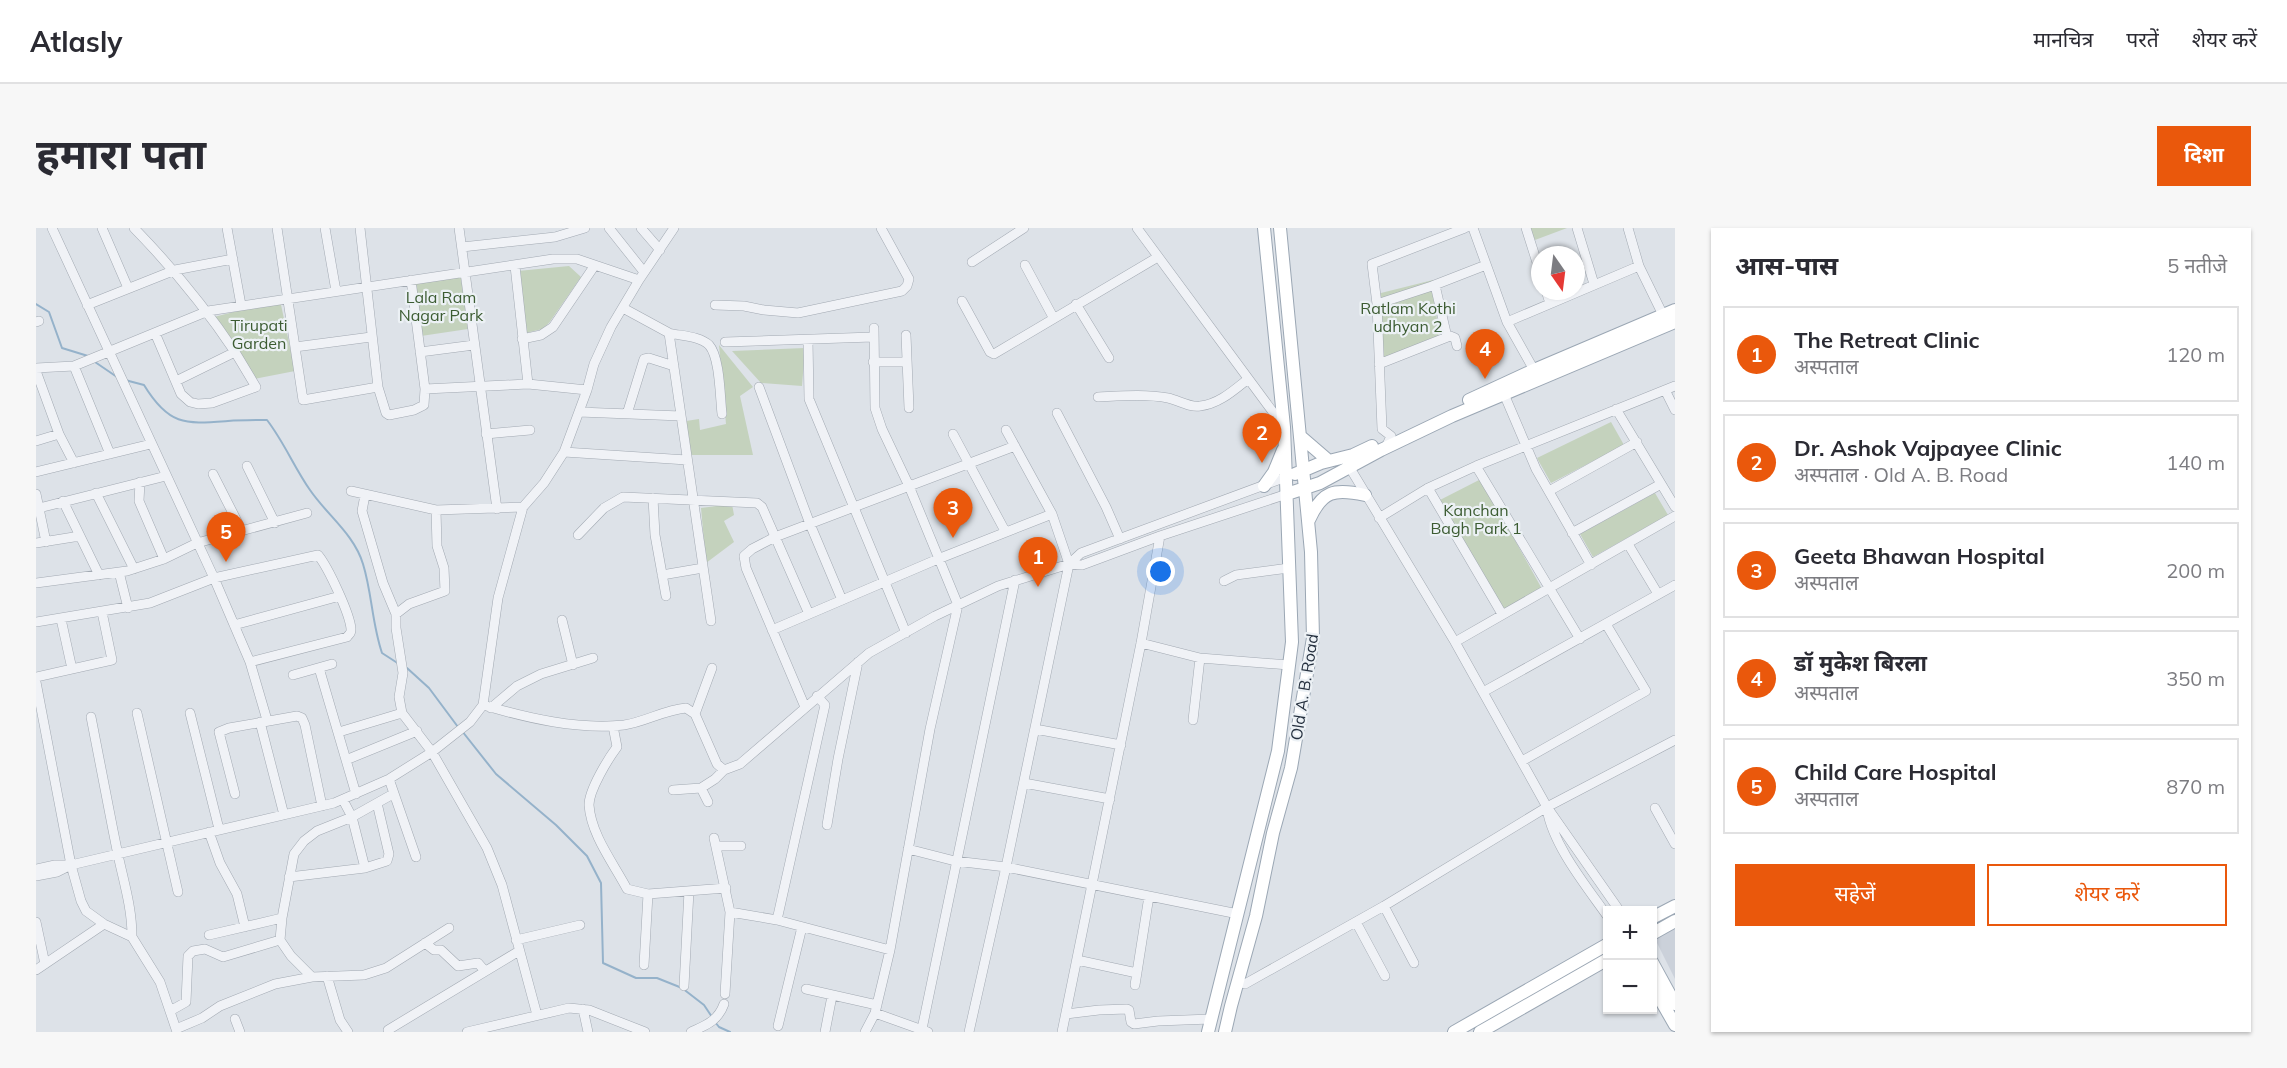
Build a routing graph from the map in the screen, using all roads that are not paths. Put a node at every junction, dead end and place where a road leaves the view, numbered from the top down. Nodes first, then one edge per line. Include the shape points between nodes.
1 (52, 228) edge
2 (102, 228) edge
3 (134, 228) edge
4 (227, 228) edge
5 (277, 228) edge
6 (325, 228) edge
7 (333, 228) edge
8 (360, 228) edge
9 (459, 228) edge
10 (585, 228) edge
11 (609, 228) edge
12 (641, 228) edge
13 (674, 228) edge
14 (881, 228) edge
15 (1024, 228) edge
16 (1137, 228) edge
17 (1264, 228) edge
18 (1280, 228) edge
19 (1465, 228) edge
20 (1473, 228) edge
21 (1526, 228) edge
22 (1577, 228) edge
23 (1628, 228) edge
24 (1532, 246) edge
25 (462, 247) junction
26 (660, 250) junction
27 (1158, 257) junction
28 (233, 259) junction
29 (972, 262) dead end
30 (595, 265) junction
31 (1025, 265) dead end
32 (1486, 265) junction
33 (515, 266) junction
34 (1639, 266) junction
35 (175, 270) junction
36 (466, 273) junction
37 (642, 276) junction
38 (411, 280) junction
39 (1594, 284) junction
40 (1435, 285) junction
41 (128, 288) junction
42 (368, 288) junction
43 (336, 291) junction
44 (288, 297) junction
45 (1549, 300) edge
46 (962, 302) dead end
47 (1550, 303) junction
48 (1076, 304) junction
49 (1377, 304) junction
50 (87, 305) junction
51 (241, 305) junction
52 (715, 305) dead end
53 (624, 308) junction
54 (208, 311) junction
55 (1669, 312) edge
56 (1053, 317) junction
57 (1507, 322) junction
58 (1675, 322) edge
59 (155, 333) junction
60 (669, 333) junction
61 (906, 335) dead end
62 (371, 337) junction
63 (1447, 337) junction
64 (522, 339) junction
65 (808, 340) junction
66 (725, 342) dead end
67 (474, 345) junction
68 (1457, 346) dead end
69 (296, 347) junction
70 (108, 351) junction
71 (235, 352) junction
72 (420, 352) junction
73 (1109, 358) dead end
74 (873, 362) junction
75 (907, 362) junction
76 (78, 364) junction
77 (1379, 364) junction
78 (674, 366) junction
79 (36, 369) edge
80 (1534, 370) junction
81 (1248, 379) junction
82 (176, 381) junction
83 (528, 384) junction
84 (1675, 386) edge
85 (378, 387) junction
86 (759, 387) dead end
87 (481, 388) junction
88 (425, 389) junction
89 (587, 390) junction
90 (1665, 390) junction
91 (1503, 394) junction
92 (1098, 397) dead end
93 (909, 408) dead end
94 (1616, 409) junction
95 (1675, 410) edge
96 (579, 412) junction
97 (1057, 413) dead end
98 (627, 414) junction
99 (722, 414) dead end
100 (681, 416) junction
101 (1284, 427) junction
102 (530, 430) dead end
103 (1006, 430) dead end
104 (59, 434) junction
105 (486, 434) junction
106 (953, 434) dead end
107 (1300, 436) junction
108 (36, 441) edge
109 (1388, 442) junction
110 (1636, 442) junction
111 (151, 444) junction
112 (1015, 446) junction
113 (1285, 446) junction
114 (1525, 446) junction
115 (564, 452) junction
116 (110, 454) junction
117 (687, 460) junction
118 (1329, 461) junction
119 (1352, 461) junction
120 (74, 463) junction
121 (969, 463) junction
122 (247, 466) dead end
123 (1476, 466) junction
124 (1302, 471) junction
125 (36, 472) edge
126 (213, 474) dead end
127 (166, 476) junction
128 (1286, 477) junction
129 (140, 482) junction
130 (1661, 484) junction
131 (909, 486) junction
132 (1264, 486) junction
133 (1428, 488) junction
134 (1304, 489) junction
135 (351, 491) dead end
136 (1549, 491) junction
137 (96, 493) junction
138 (36, 494) edge
139 (1287, 494) junction
140 (365, 495) junction
141 (1365, 495) junction
142 (653, 498) junction
143 (693, 499) junction
144 (63, 501) junction
145 (524, 507) junction
146 (1675, 507) edge
147 (39, 508) junction
148 (852, 508) junction
149 (497, 509) junction
150 (436, 510) junction
151 (307, 513) dead end
152 (1052, 514) junction
153 (1675, 516) edge
154 (1379, 518) junction
155 (1308, 520) junction
156 (275, 523) junction
157 (810, 524) junction
158 (242, 531) junction
159 (1005, 531) junction
160 (1572, 533) junction
161 (578, 535) dead end
162 (80, 536) junction
163 (1160, 536) junction
164 (775, 537) junction
165 (1120, 539) junction
166 (41, 543) edge
167 (197, 543) junction
168 (1628, 544) junction
169 (164, 559) junction
170 (938, 559) junction
171 (1069, 564) junction
172 (1591, 565) junction
173 (703, 568) junction
174 (1289, 568) junction
175 (134, 569) junction
176 (119, 572) junction
177 (99, 575) junction
178 (662, 575) junction
179 (214, 579) junction
180 (1015, 580) junction
181 (1224, 581) dead end
182 (883, 582) junction
183 (36, 583) edge
184 (1675, 585) edge
185 (1550, 589) junction
186 (1658, 594) junction
187 (340, 596) junction
188 (666, 596) dead end
189 (842, 600) junction
190 (958, 605) junction
191 (128, 608) junction
192 (102, 612) junction
193 (396, 614) junction
194 (809, 614) junction
195 (1502, 614) junction
196 (61, 619) junction
197 (562, 620) dead end
198 (711, 621) dead end
199 (36, 622) edge
200 (1606, 624) junction
201 (234, 625) junction
202 (772, 630) junction
203 (906, 633) junction
204 (1580, 639) junction
205 (1455, 642) junction
206 (1141, 643) junction
207 (593, 658) dead end
208 (1200, 658) junction
209 (250, 662) junction
210 (858, 662) junction
211 (332, 664) dead end
212 (573, 665) junction
213 (1289, 665) junction
214 (319, 668) junction
215 (712, 668) dead end
216 (72, 669) junction
217 (293, 675) dead end
218 (36, 680) edge
219 (1483, 692) junction
220 (817, 696) junction
221 (487, 706) junction
222 (805, 707) junction
223 (137, 713) dead end
224 (190, 713) dead end
225 (402, 713) junction
226 (695, 714) junction
227 (91, 717) dead end
228 (1193, 720) dead end
229 (264, 721) junction
230 (613, 726) junction
231 (1035, 729) junction
232 (417, 731) junction
233 (339, 732) junction
234 (1675, 740) edge
235 (1121, 745) junction
236 (432, 752) junction
237 (346, 760) junction
238 (1522, 761) junction
239 (724, 770) junction
240 (389, 779) junction
241 (1024, 783) junction
242 (701, 788) junction
243 (673, 790) dead end
244 (235, 794) dead end
245 (356, 794) junction
246 (393, 794) junction
247 (1110, 799) junction
248 (343, 800) junction
249 (708, 802) dead end
250 (377, 803) junction
251 (322, 806) junction
252 (1547, 807) junction
253 (1655, 808) dead end
254 (284, 815) junction
255 (352, 817) junction
256 (826, 825) dead end
257 (214, 830) junction
258 (167, 843) junction
259 (1675, 844) edge
260 (741, 846) dead end
261 (908, 849) junction
262 (118, 854) junction
263 (416, 857) dead end
264 (955, 861) junction
265 (71, 865) junction
266 (1006, 867) junction
267 (365, 868) junction
268 (36, 869) edge
269 (36, 876) edge
270 (290, 877) junction
271 (1093, 885) junction
272 (726, 888) junction
273 (689, 891) junction
274 (178, 892) dead end
275 (648, 894) junction
276 (1149, 896) junction
277 (1384, 906) junction
278 (1616, 906) edge
279 (1675, 906) edge
280 (1603, 910) edge
281 (730, 912) junction
282 (1238, 914) junction
283 (1657, 916) edge
284 (282, 918) junction
285 (777, 920) junction
286 (1675, 921) edge
287 (36, 922) edge
288 (1356, 922) junction
289 (104, 924) junction
290 (580, 925) dead end
291 (245, 927) junction
292 (802, 927) junction
293 (448, 928) dead end
294 (1657, 932) edge
295 (209, 935) dead end
296 (132, 937) junction
297 (280, 940) junction
298 (516, 940) junction
299 (425, 942) junction
300 (1603, 947) edge
301 (890, 950) junction
302 (519, 951) junction
303 (1077, 960) junction
304 (1606, 960) edge
305 (1414, 963) dead end
306 (45, 964) junction
307 (644, 965) dead end
308 (36, 970) edge
309 (484, 970) junction
310 (1657, 970) edge
311 (1137, 973) junction
312 (327, 975) junction
313 (1385, 976) dead end
314 (312, 977) junction
315 (170, 978) dead end
316 (160, 982) junction
317 (1238, 982) junction
318 (1135, 985) dead end
319 (684, 986) dead end
320 (806, 988) dead end
321 (1657, 992) edge
322 (832, 996) junction
323 (1675, 1004) edge
324 (583, 1009) junction
325 (876, 1009) junction
326 (170, 1011) junction
327 (1066, 1014) junction
328 (537, 1016) junction
329 (235, 1019) dead end
330 (1675, 1025) edge
331 (778, 1026) dead end
332 (1210, 1026) edge
333 (176, 1030) edge
334 (388, 1030) dead end
335 (483, 1030) edge
336 (925, 1031) edge
337 (240, 1032) edge
338 (348, 1032) edge
339 (467, 1032) edge
340 (588, 1032) edge
341 (645, 1032) edge
342 (691, 1032) edge
343 (825, 1032) edge
344 (865, 1032) edge
345 (969, 1032) edge
346 (1062, 1032) edge
347 (1226, 1032) edge
348 (1454, 1032) edge
349 (1480, 1032) edge

1 - 50 street
2 - 41 street
3 - 35 street
4 - 28 street
5 - 44 street
6 - 7 street
6 - 43 street
8 - 42 street
9 - 25 street
10 - 25 street via 555,237
11 - 37 street
12 - 26 street
13 - 26 street
14 - 52 street via 909,279 902,291 798,313
15 - 29 street
16 - 27 street
17 - 101 main road, Old A. B. Road
18 - 107 main road, Old A. B. Road
19 - 49 street via 1372,264
20 - 32 street
21 - 24 street
22 - 39 street
23 - 34 street
25 - 36 street
26 - 37 street
27 - 48 street
27 - 81 street
28 - 35 street
28 - 51 street
30 - 33 street via 553,259
30 - 37 street
30 - 64 street via 553,327 541,335
31 - 56 street
32 - 40 street
32 - 57 street
33 - 36 street
33 - 64 street
34 - 39 street
34 - 55 street
35 - 41 street
35 - 54 street
36 - 38 street
36 - 67 street
37 - 53 street
38 - 42 street
38 - 72 street
39 - 47 street
40 - 49 street
40 - 63 street
41 - 50 street
42 - 43 street
42 - 62 street
43 - 44 street
44 - 51 street
44 - 69 street
45 - 47 street
46 - 56 street via 993,354
47 - 57 street
48 - 56 street
48 - 73 street
49 - 77 street
50 - 70 street
51 - 54 street
53 - 60 street
53 - 89 street via 594,364
54 - 59 street
54 - 71 street
55 - 80 main road
57 - 80 street
58 - 91 main road
59 - 70 street
59 - 82 street
60 - 78 street
60 - 99 street via 708,344 715,355
61 - 75 street
62 - 69 street
62 - 85 street
63 - 68 street via 1453,336
63 - 77 street
64 - 83 street
65 - 66 street
65 - 74 street via 874,332
65 - 148 street via 808,399
67 - 72 street
67 - 87 street
69 - 85 street via 303,400
70 - 76 street
70 - 111 street
71 - 82 street
71 - 82 street via 256,384 255,389 198,404 181,394
72 - 88 street
74 - 75 street
74 - 131 street via 875,408
75 - 93 street
76 - 79 street
76 - 116 street
77 - 109 street via 1382,429
78 - 98 street via 644,359
78 - 100 street
79 - 104 street
80 - 109 main road
81 - 92 street via 1218,400 1197,407 1170,398
81 - 101 street
83 - 87 street
83 - 89 street
84 - 90 street
85 - 88 street via 389,415 420,408 424,405
86 - 157 street
87 - 88 street
87 - 105 street
89 - 96 street
90 - 94 street
90 - 95 street
91 - 109 main road
91 - 114 street
94 - 110 street
94 - 114 street
96 - 98 street
96 - 115 street
97 - 165 street
98 - 100 street
100 - 117 street
101 - 113 main road, Old A. B. Road
102 - 105 street
103 - 112 street
104 - 108 street
104 - 120 street
105 - 149 street
106 - 121 street
107 - 118 main road
107 - 124 main road, Old A. B. Road
109 - 119 main road
110 - 130 street
110 - 136 street
111 - 116 street
111 - 127 street
112 - 121 street
112 - 152 street
113 - 128 main road, Old A. B. Road
113 - 132 main road
114 - 123 street
114 - 136 street
115 - 117 street
115 - 145 street
116 - 120 street
117 - 143 street
118 - 119 main road
118 - 124 main road
119 - 134 main road
119 - 141 street
120 - 125 street
121 - 131 street
121 - 159 street
122 - 156 street
123 - 133 street
123 - 185 street
124 - 128 main road
124 - 134 main road, Old A. B. Road
126 - 158 street
127 - 129 street
127 - 167 street
128 - 132 street
128 - 139 main road, Old A. B. Road
129 - 137 street
129 - 169 street via 139,501
130 - 146 street
130 - 160 street
131 - 148 street
131 - 170 street
132 - 165 street
133 - 154 street
133 - 195 street
134 - 139 main road
134 - 155 main road, Old A. B. Road
135 - 140 street
136 - 160 street
137 - 144 street
137 - 175 street
138 - 147 street
139 - 163 street
139 - 174 main road, Old A. B. Road
140 - 150 street
140 - 193 street via 362,511
141 - 154 street
141 - 155 main road via 1341,491 1323,496
142 - 143 street
142 - 161 street via 623,497 614,501
142 - 178 street
143 - 164 street via 757,503
143 - 173 street
144 - 147 street
144 - 162 street
145 - 149 street
145 - 221 street via 498,598
147 - 166 street
148 - 157 street
148 - 182 street
149 - 150 street
150 - 193 street via 445,591 409,604
151 - 156 street
152 - 159 street
152 - 171 street
153 - 168 street
154 - 205 street
155 - 317 main road, Old A. B. Road via 1313,638 1291,768
156 - 158 street
157 - 164 street
157 - 189 street
158 - 167 street
159 - 170 street
160 - 172 street
162 - 166 street
162 - 177 street
163 - 171 street via 1082,565
163 - 206 street
164 - 194 street
164 - 202 street via 752,549 743,561
165 - 171 street via 1081,553
167 - 169 street
167 - 179 street
168 - 172 street
168 - 186 street
169 - 175 street
170 - 182 street
170 - 190 street
171 - 180 street
171 - 231 street
172 - 185 street
173 - 178 street
173 - 198 street
174 - 181 street via 1236,575
174 - 213 main road, Old A. B. Road
175 - 176 street
176 - 177 street
176 - 191 street
177 - 183 street
178 - 188 street
179 - 187 street via 315,555 322,560
179 - 191 street
179 - 201 street
180 - 190 street
180 - 264 street
182 - 189 street
182 - 203 street
184 - 186 street
185 - 195 street
185 - 204 street
186 - 200 street
187 - 201 street
187 - 209 street via 351,627 347,637
189 - 194 street
190 - 203 street
190 - 261 street
191 - 192 street
192 - 196 street
192 - 216 street via 112,660
193 - 225 street via 403,672 399,697
194 - 202 street
195 - 205 street
196 - 199 street
196 - 216 street
197 - 212 street
200 - 204 street
200 - 238 street via 1646,691
201 - 209 street
202 - 222 street
203 - 210 street
204 - 219 street
205 - 219 street
206 - 208 street
206 - 235 street
207 - 212 street
208 - 213 street
208 - 228 street
209 - 229 street
210 - 220 street
210 - 256 street
211 - 214 street
212 - 221 street via 517,686
213 - 282 main road, Old A. B. Road via 1278,751
214 - 217 street
214 - 233 street
215 - 226 street
216 - 218 street
218 - 265 street
219 - 238 street
220 - 222 street
220 - 285 street via 825,705
221 - 230 street via 574,724
221 - 236 street
222 - 239 street via 740,764
223 - 258 street
224 - 257 street
225 - 232 street
225 - 233 street
226 - 230 street via 686,708
226 - 239 street via 717,764
227 - 262 street
229 - 244 street via 219,732
229 - 251 street via 302,718
229 - 254 street
230 - 275 street via 616,747 604,764 589,803 600,838 627,889
231 - 235 street
231 - 241 street
232 - 236 street
232 - 237 street
233 - 237 street
234 - 252 street
235 - 247 street
236 - 240 street
236 - 298 street via 487,848
237 - 245 street
238 - 252 street
239 - 242 street
240 - 245 street
240 - 246 street
241 - 247 street
241 - 266 street
242 - 243 street
242 - 249 street
245 - 248 street
246 - 250 street
246 - 263 street
247 - 271 street
248 - 251 street
248 - 255 street
250 - 255 street
250 - 267 street via 389,858
251 - 254 street
252 - 277 street
252 - 278 street
252 - 280 street via 1550,824
253 - 259 street
254 - 257 street
255 - 267 street
255 - 270 street via 325,826 304,841 294,854
257 - 258 street
257 - 291 street via 220,863 237,894
258 - 262 street
258 - 274 street
260 - 272 street via 716,842
261 - 264 street
261 - 301 street
262 - 265 street
262 - 296 street via 129,896
264 - 266 street
264 - 336 street
265 - 268 street
265 - 269 street
265 - 289 street via 86,911
266 - 271 street
266 - 345 street
267 - 270 street
270 - 284 street
271 - 276 street
271 - 303 street
272 - 273 street
272 - 281 street
273 - 275 street
273 - 319 street
275 - 307 street
276 - 282 street
276 - 311 street
277 - 288 street
277 - 305 street
279 - 283 main road
281 - 285 street
281 - 342 street via 724,999 716,1019
282 - 332 main road, Old A. B. Road
284 - 291 street
284 - 297 street
285 - 292 street
286 - 294 main road
287 - 306 street
288 - 313 street
288 - 317 street via 1245,984
289 - 296 street
289 - 306 street
290 - 298 street
291 - 295 street
292 - 301 street
292 - 331 street
293 - 299 street
296 - 316 street
297 - 314 street
297 - 326 street via 223,957 205,949 193,951 188,956 186,1002
298 - 302 street
299 - 309 street via 458,966 474,962
299 - 312 street via 386,968 364,975
300 - 348 main road
301 - 325 street
302 - 309 street
302 - 328 street
303 - 311 street
303 - 327 street
304 - 349 main road
306 - 308 street
309 - 334 street
310 - 323 main road
311 - 318 street
312 - 314 street
312 - 338 street via 340,1020
314 - 333 street via 275,984 220,1006
315 - 316 street
316 - 326 street
317 - 347 main road, Old A. B. Road
320 - 322 street
321 - 330 main road
322 - 325 street
322 - 343 street
324 - 328 street via 569,1008
324 - 340 street
324 - 341 street
325 - 336 street
325 - 344 street
326 - 333 street
327 - 332 street via 1127,1009 1134,1024 1158,1021
327 - 346 street
328 - 335 street
329 - 337 street
335 - 339 street

